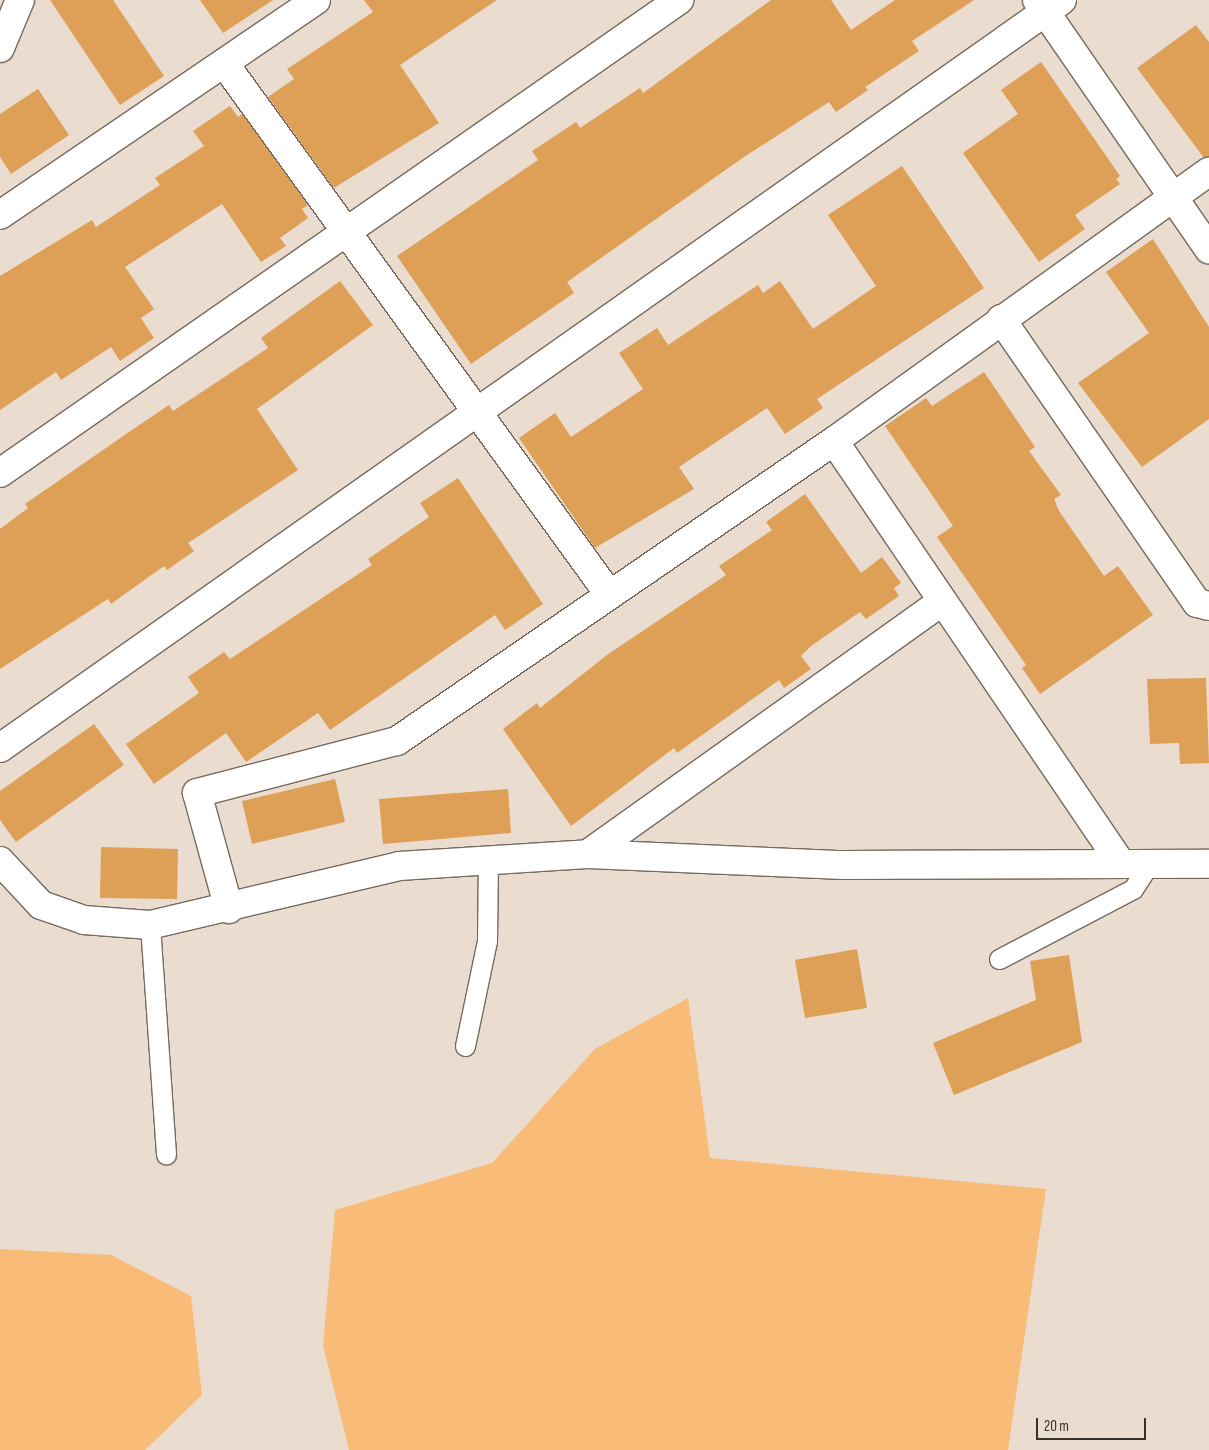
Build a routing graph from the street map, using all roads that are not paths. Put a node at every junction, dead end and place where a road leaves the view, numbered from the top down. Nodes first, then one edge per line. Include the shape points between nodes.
1 (20, 0) edge
2 (316, 0) edge
3 (679, 0) edge
4 (1048, 4) edge
5 (0, 48) edge
6 (224, 63) junction
7 (1209, 172) edge
8 (1171, 197) junction
9 (0, 215) edge
10 (348, 233) junction
11 (1209, 249) edge
12 (1001, 319) junction
13 (475, 409) junction
14 (834, 441) junction
15 (0, 473) edge
16 (609, 594) junction
17 (942, 602) junction
18 (1209, 606) edge
19 (0, 748) edge
20 (588, 854) junction
21 (488, 860) junction
22 (0, 861) edge
23 (1120, 862) junction
24 (1150, 863) junction
25 (1209, 864) edge
26 (229, 909) junction
27 (150, 925) junction
28 (999, 959) dead end
29 (465, 1046) dead end
30 (166, 1154) dead end

1 - 5 street
2 - 6 street
3 - 10 street
4 - 8 street
4 - 13 street
6 - 9 street
6 - 10 street
7 - 8 street
8 - 11 street
8 - 12 street
10 - 13 street
10 - 15 street
12 - 14 street
12 - 18 street via 1197,604
13 - 16 street
13 - 19 street
14 - 16 street
14 - 17 street
16 - 26 street via 398,741 197,793
17 - 20 street
17 - 23 street
20 - 21 street
20 - 23 street via 843,865
21 - 26 street via 399,866
21 - 29 lane via 487,941
22 - 27 street via 41,905 84,920
23 - 24 street
24 - 25 street
24 - 28 lane via 1133,889
26 - 27 street
27 - 30 lane

